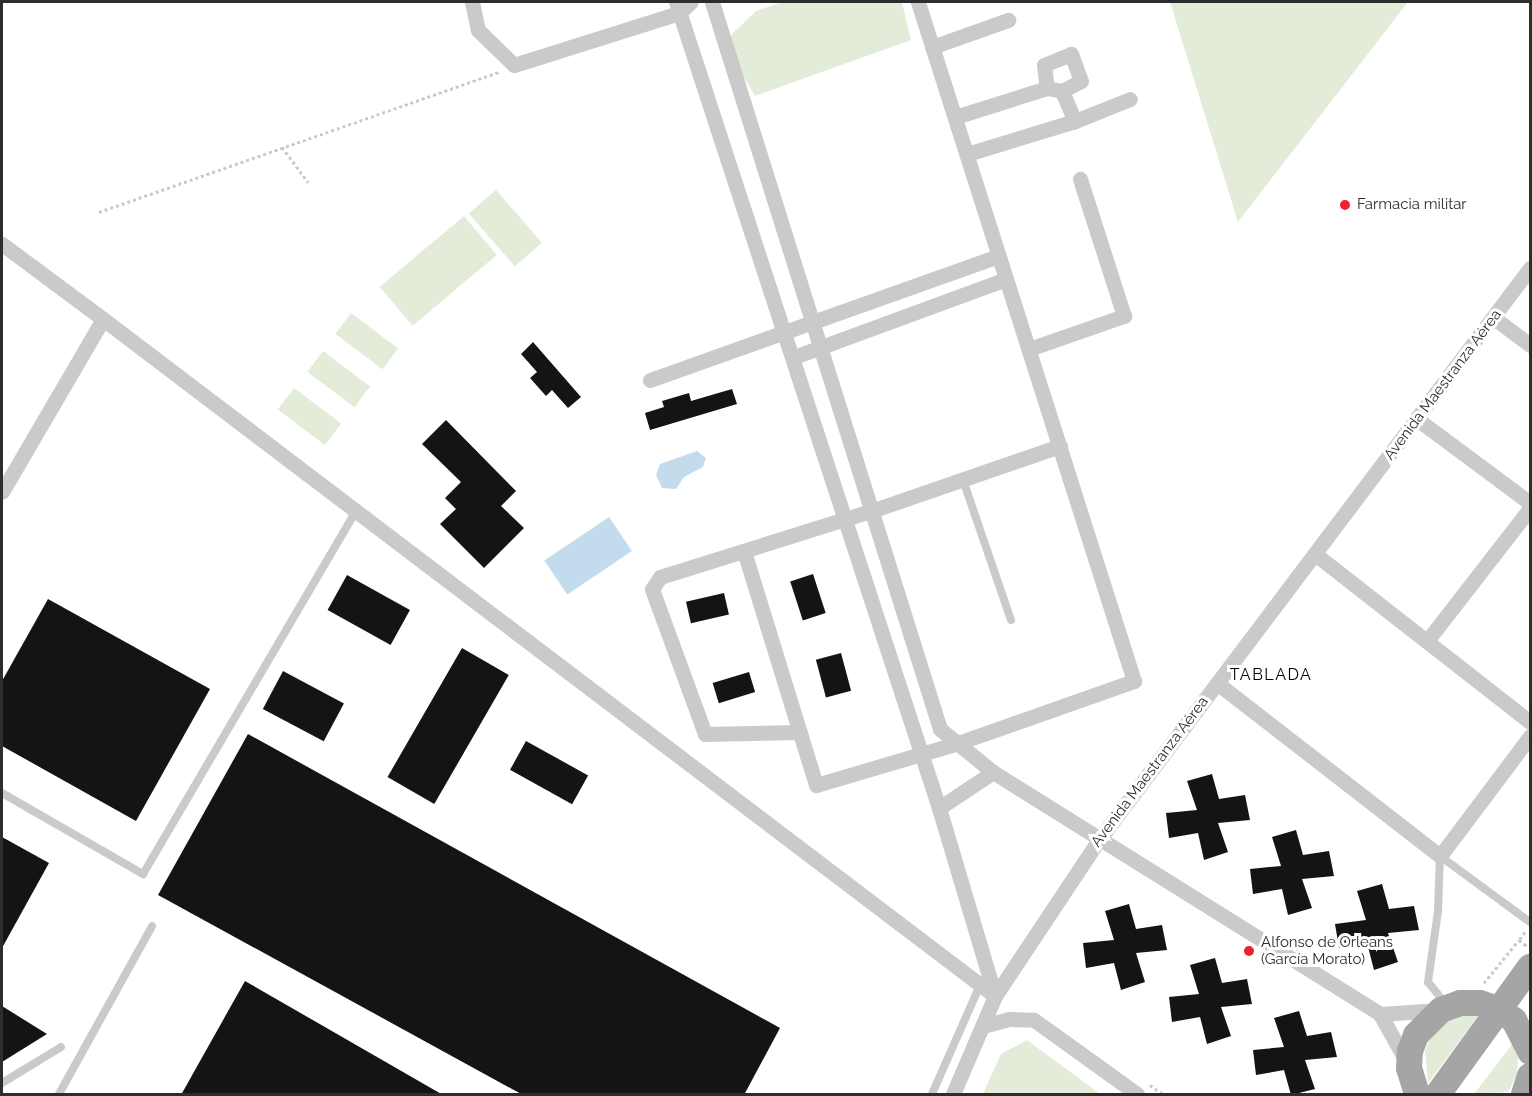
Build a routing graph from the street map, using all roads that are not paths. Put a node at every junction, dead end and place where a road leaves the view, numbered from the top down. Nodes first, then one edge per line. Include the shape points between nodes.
1 (472, 2) edge
2 (712, 2) edge
3 (918, 2) edge
4 (682, 5) edge
5 (1008, 20) dead end
6 (932, 47) junction
7 (1130, 99) dead end
8 (955, 117) junction
9 (1075, 121) junction
10 (967, 154) junction
11 (1080, 179) dead end
12 (2, 244) edge
13 (999, 256) junction
14 (1530, 268) edge
15 (1006, 279) junction
16 (1494, 318) junction
17 (103, 319) junction
18 (812, 325) junction
19 (786, 335) junction
20 (1530, 345) edge
21 (819, 347) junction
22 (1029, 349) junction
23 (794, 357) junction
24 (650, 380) dead end
25 (1417, 419) junction
26 (1060, 446) junction
27 (963, 480) junction
28 (2, 492) edge
29 (1530, 503) edge
30 (1530, 508) edge
31 (356, 511) junction
32 (871, 512) junction
33 (845, 519) junction
34 (744, 551) junction
35 (1315, 554) junction
36 (1011, 620) dead end
37 (1427, 641) junction
38 (1217, 683) junction
39 (1530, 722) edge
40 (800, 732) junction
41 (1530, 736) edge
42 (955, 744) junction
43 (921, 754) junction
44 (993, 772) junction
45 (2, 793) edge
46 (939, 808) junction
47 (1098, 841) junction
48 (1440, 856) junction
49 (1530, 923) edge
50 (152, 926) dead end
51 (1530, 967) edge
52 (980, 985) junction
53 (995, 996) junction
54 (1530, 997) edge
55 (1444, 1009) junction
56 (1380, 1014) junction
57 (1507, 1015) junction
58 (983, 1026) junction
59 (61, 1047) dead end
60 (1530, 1052) edge
61 (1409, 1068) junction
62 (1530, 1076) edge
63 (2, 1083) edge
64 (59, 1095) edge
65 (932, 1095) edge
66 (952, 1095) edge
67 (1137, 1095) edge
68 (1417, 1095) edge
69 (1438, 1095) edge
70 (1459, 1095) edge
71 (1524, 1095) edge

1 - 4 street via 478,30 514,65
2 - 18 street
3 - 6 street
4 - 19 street
5 - 6 street
6 - 8 street
7 - 9 street
8 - 9 street via 1055,89
8 - 10 street
9 - 10 street
10 - 13 street
11 - 22 street via 1125,316
12 - 17 street
13 - 15 street
13 - 18 street
14 - 16 street, Avenida Maestranza Aérea
15 - 21 street
15 - 22 street
16 - 20 street
16 - 25 street, Avenida Maestranza Aérea
17 - 28 street
17 - 31 street
18 - 19 street
18 - 21 street
19 - 23 street
19 - 24 street
21 - 23 street
21 - 32 street
22 - 26 street
23 - 33 street
25 - 29 street
25 - 35 street, Avenida Maestranza Aérea
26 - 27 street
26 - 42 street via 1134,681
27 - 32 street
27 - 36 lane
30 - 37 street
31 - 45 lane via 142,874
31 - 52 street
32 - 33 street
32 - 42 street via 940,729
33 - 34 street
33 - 43 street
34 - 40 street
34 - 40 street via 660,577 652,589 705,734
35 - 37 street
35 - 38 street, Avenida Maestranza Aérea
37 - 39 street
38 - 47 street, Avenida Maestranza Aérea
38 - 48 street
40 - 43 street via 816,785
41 - 48 street
42 - 43 street
42 - 44 street
43 - 46 street
44 - 46 street
44 - 47 street
46 - 53 street
47 - 53 street, Avenida Maestranza Aérea
47 - 56 street
48 - 49 lane
48 - 55 lane via 1438,911 1428,982
50 - 64 lane
51 - 57 main road
52 - 53 street
52 - 65 lane
53 - 58 street, Avenida Maestranza Aérea
54 - 57 main road
55 - 56 street
55 - 57 main road via 1480,1003
55 - 61 main road via 1416,1035
56 - 61 street
57 - 60 main road
57 - 69 main road
57 - 70 main road
58 - 66 street, Avenida Maestranza Aérea
58 - 67 street via 1010,1018 1034,1020
59 - 63 lane
61 - 68 main road
62 - 71 main road

